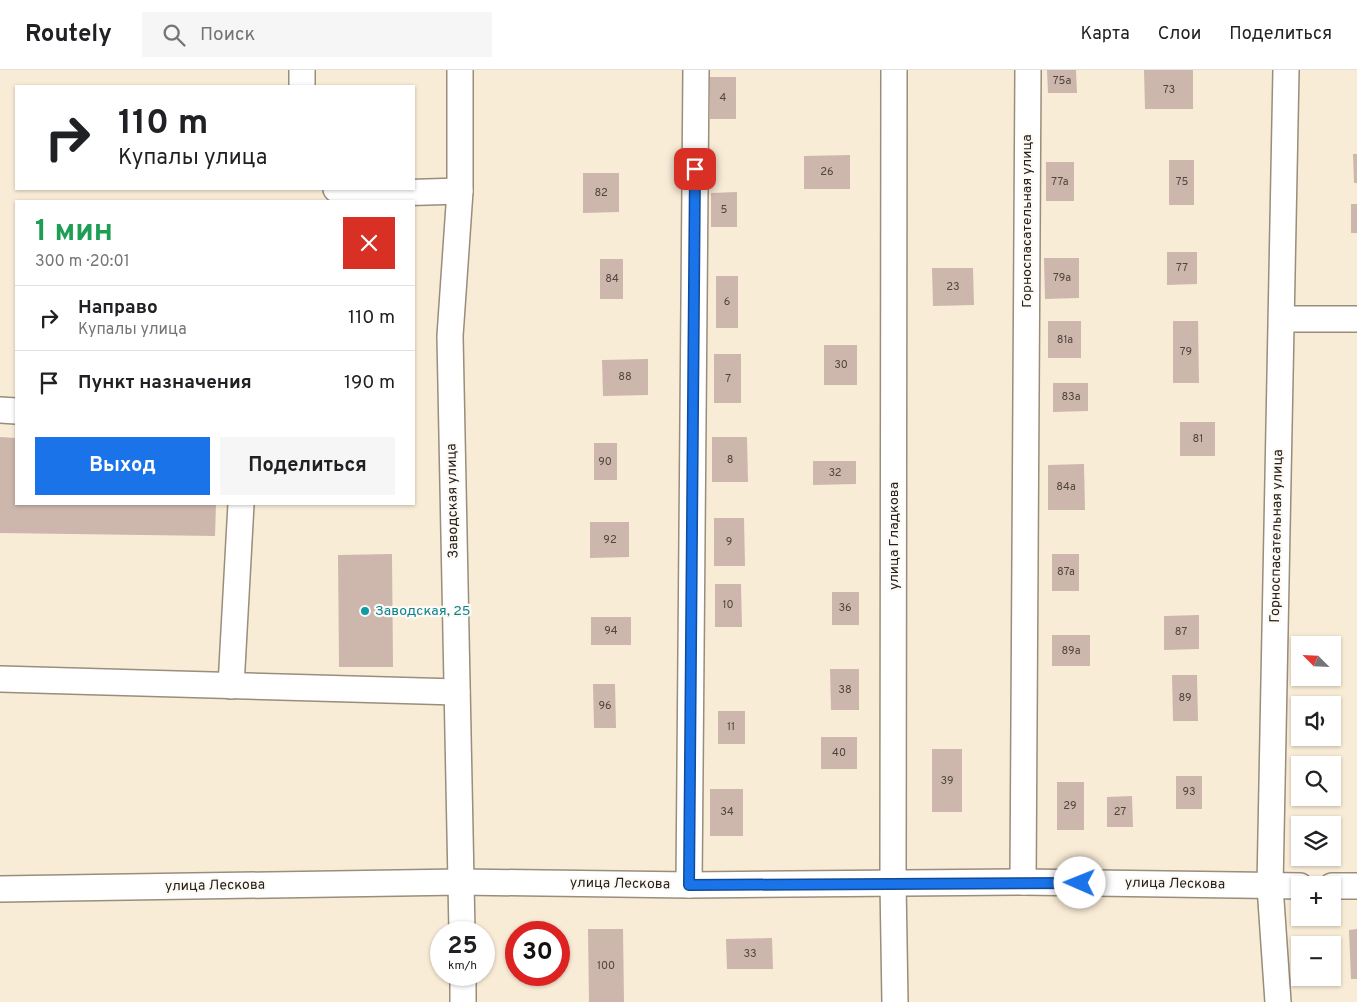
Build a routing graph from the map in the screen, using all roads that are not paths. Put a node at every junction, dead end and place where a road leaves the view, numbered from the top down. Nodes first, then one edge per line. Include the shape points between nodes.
1 (302, 70) edge
2 (460, 70) edge
3 (696, 70) edge
4 (894, 70) edge
5 (1028, 70) edge
6 (1286, 70) edge
7 (302, 85) edge
8 (341, 190) edge
9 (460, 191) junction
10 (1282, 319) junction
11 (1357, 319) edge
12 (0, 410) edge
13 (15, 411) edge
14 (241, 505) edge
15 (0, 679) edge
16 (231, 686) junction
17 (457, 692) junction
18 (461, 882) junction
19 (1024, 882) junction
20 (893, 883) junction
21 (689, 885) junction
22 (1270, 886) junction
23 (1291, 886) edge
24 (1341, 886) edge
25 (1357, 886) edge
26 (0, 889) edge
27 (462, 921) edge
28 (462, 986) edge
29 (463, 1002) edge
30 (895, 1002) edge
31 (1278, 1002) edge

1 - 7 street
2 - 9 street, Заводская улица
3 - 21 street
4 - 20 street, улица Гладкова
5 - 19 street, Горноспасательная улица
6 - 10 street, Горноспасательная улица
8 - 9 street via 361,194
9 - 17 street, Заводская улица via 450,336
10 - 11 street
10 - 22 street, Горноспасательная улица
12 - 13 street
14 - 16 street
15 - 16 street
16 - 17 street
17 - 18 street, Заводская улица
18 - 21 street, улица Лескова
18 - 26 street, улица Лескова
18 - 27 street, Заводская улица
19 - 20 street, улица Лескова
19 - 22 street, улица Лескова
20 - 21 street, улица Лескова
20 - 30 street, улица Гладкова
22 - 23 street, улица Лескова
22 - 31 street, Горноспасательная улица
24 - 25 street
28 - 29 street

